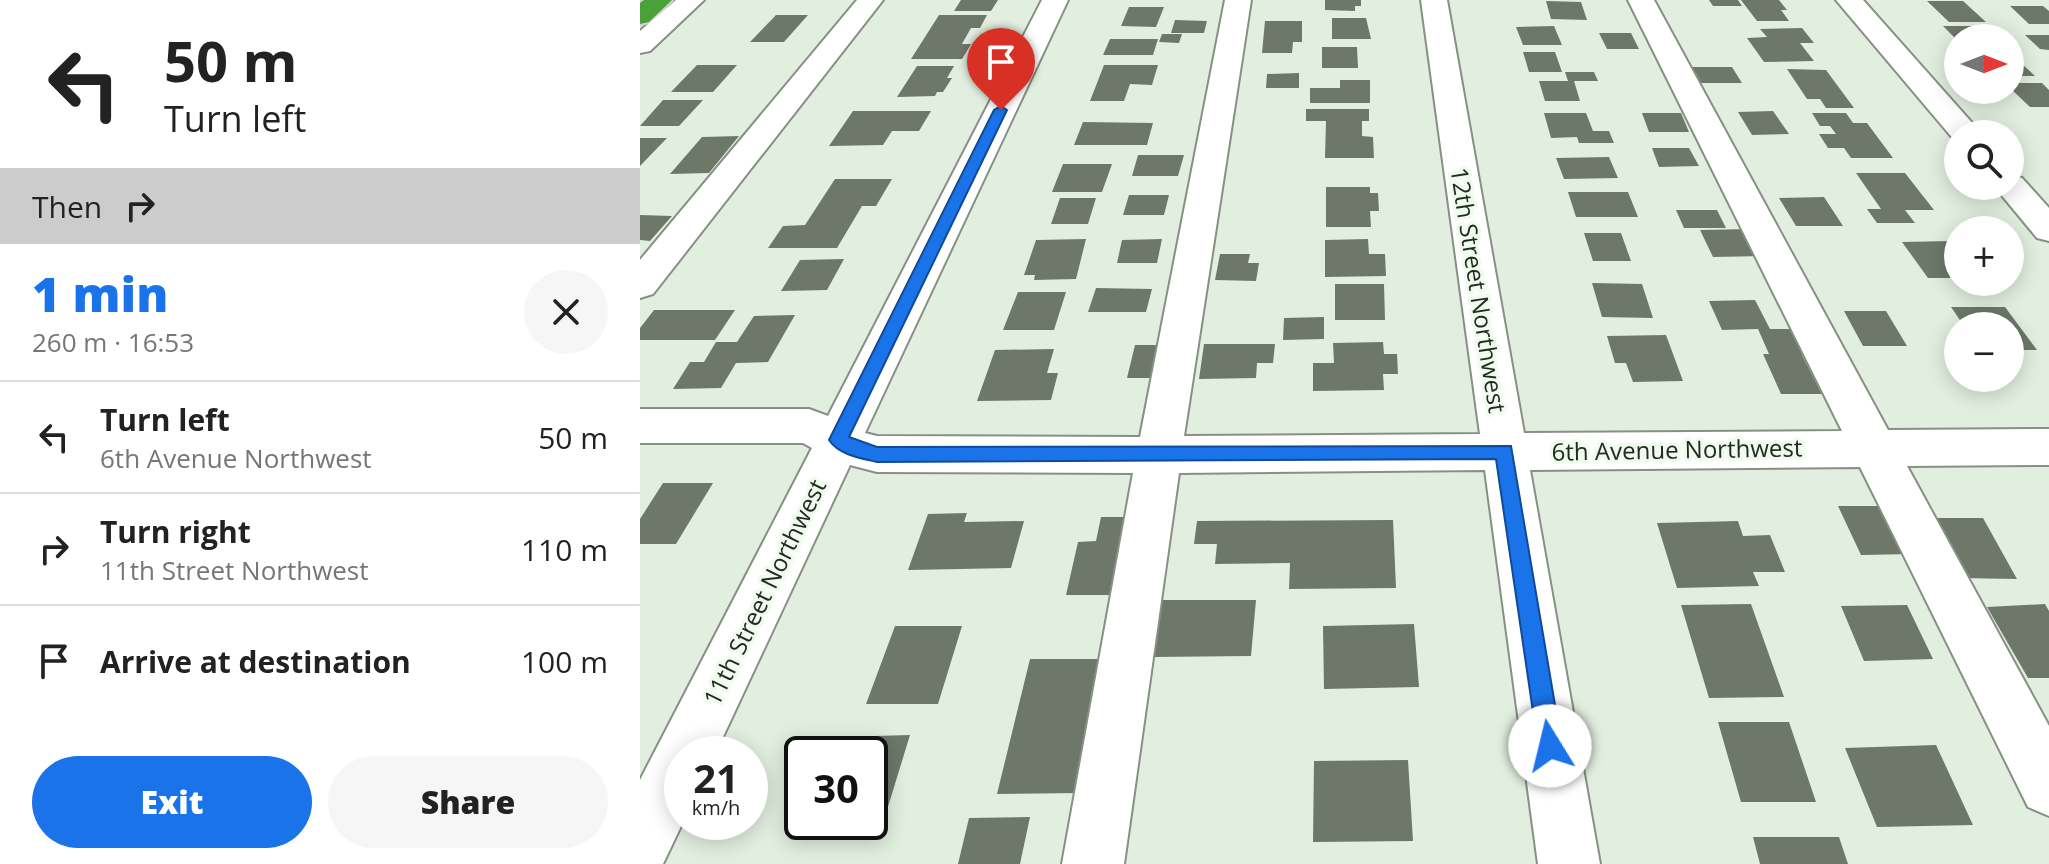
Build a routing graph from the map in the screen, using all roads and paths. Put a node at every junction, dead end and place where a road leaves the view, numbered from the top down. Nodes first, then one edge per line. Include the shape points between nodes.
1 (659, 0) edge
2 (691, 0) edge
3 (870, 0) edge
4 (1055, 0) edge
5 (1238, 0) edge
6 (1434, 0) edge
7 (1641, 0) edge
8 (1849, 0) edge
9 (640, 16) edge
10 (640, 45) edge
11 (1954, 120) edge
12 (2023, 200) edge
13 (2049, 230) edge
14 (640, 285) edge
15 (640, 426) edge
16 (838, 440) junction
17 (1872, 447) junction
18 (2049, 447) edge
19 (1505, 452) junction
20 (1159, 455) junction
21 (693, 736) edge
22 (2049, 786) edge
23 (664, 796) edge
24 (640, 845) edge
25 (1093, 864) edge
26 (1569, 864) edge

1 - 9 highway
2 - 10 street
3 - 14 street
4 - 16 street, 11th Street Northwest
5 - 20 street
6 - 19 street, 12th Street Northwest
7 - 17 street
8 - 11 street
12 - 13 street
15 - 16 street, 6th Avenue Northwest via 809,426
16 - 20 street, 6th Avenue Northwest via 877,454
16 - 21 street, 11th Street Northwest
17 - 18 street, 6th Avenue Northwest
17 - 19 street, 6th Avenue Northwest
17 - 22 street
19 - 20 street, 6th Avenue Northwest
19 - 26 street, 12th Street Northwest
20 - 25 street
23 - 24 street, 11th Street Northwest

